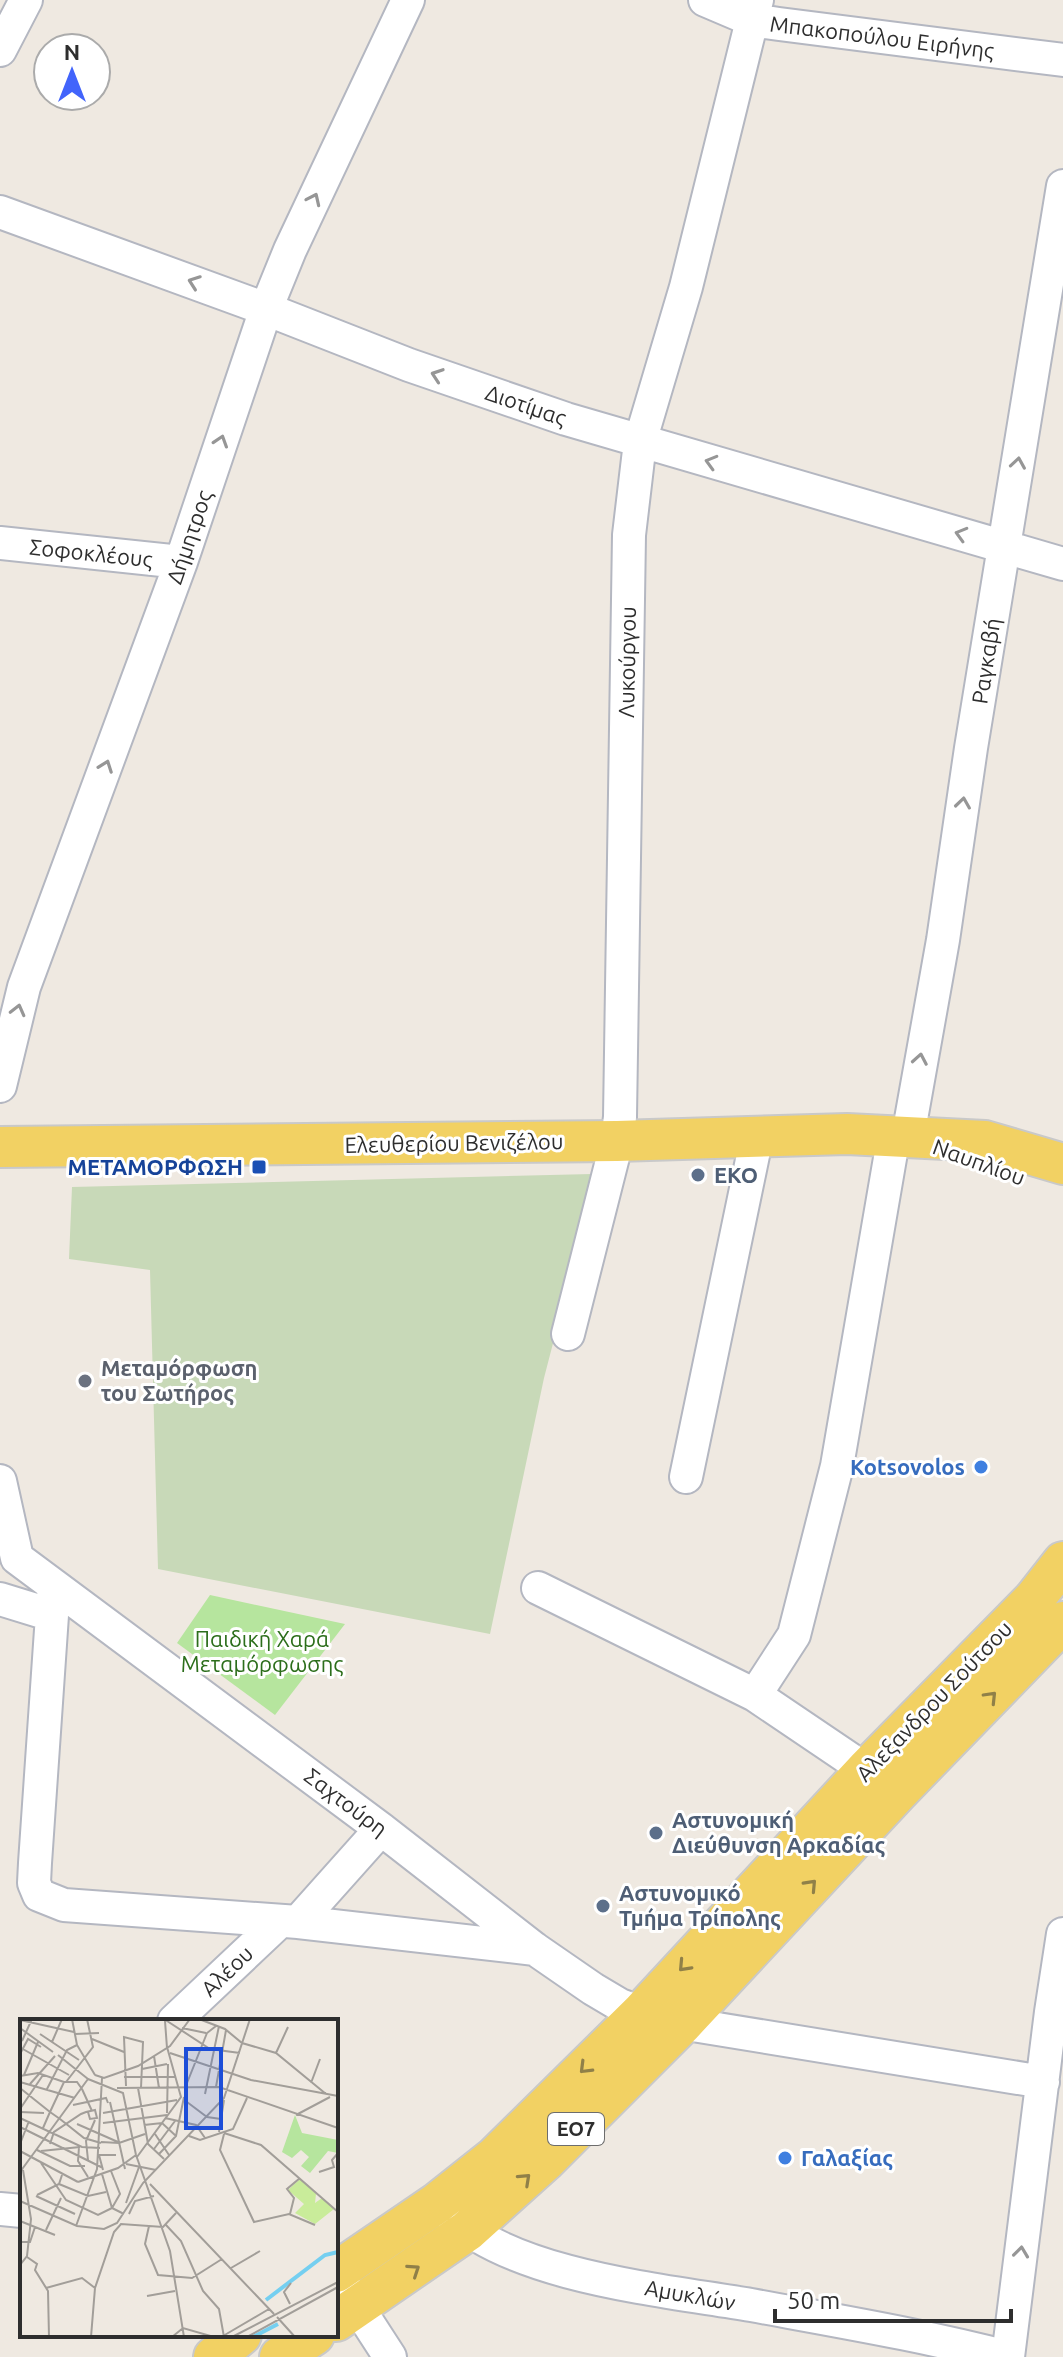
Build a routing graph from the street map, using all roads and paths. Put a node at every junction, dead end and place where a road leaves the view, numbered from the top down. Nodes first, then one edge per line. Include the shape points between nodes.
1 (26, 0) edge
2 (408, 0) edge
3 (705, 0) edge
4 (755, 10) edge
5 (0, 50) edge
6 (1063, 60) edge
7 (1063, 186) edge
8 (0, 212) edge
9 (266, 309) junction
10 (640, 442) junction
11 (0, 543) edge
12 (1005, 547) junction
13 (181, 562) junction
14 (1063, 564) edge
15 (0, 1086) edge
16 (757, 1136) junction
17 (901, 1136) junction
18 (617, 1141) junction
19 (0, 1147) edge
20 (1063, 1164) edge
21 (1063, 1193) edge
22 (568, 1334) dead end
23 (686, 1477) dead end
24 (0, 1481) edge
25 (1063, 1562) edge
26 (538, 1588) dead end
27 (0, 1599) edge
28 (53, 1601) junction
29 (1063, 1622) edge
30 (755, 1695) junction
31 (866, 1770) junction
32 (381, 1829) junction
33 (289, 1921) junction
34 (1063, 1934) edge
35 (535, 1949) junction
36 (641, 2013) junction
37 (176, 2019) edge
38 (682, 2024) junction
39 (1043, 2082) junction
40 (437, 2203) junction
41 (0, 2209) edge
42 (20, 2211) edge
43 (467, 2231) junction
44 (342, 2294) edge
45 (239, 2337) edge
46 (311, 2337) edge
47 (214, 2357) edge
48 (280, 2357) edge
49 (390, 2357) edge
50 (1007, 2357) edge

1 - 5 street
9 -> 2 street, Δήμητρος
3 - 4 street, Μπακοπούλου Ειρήνης
4 - 6 street, Μπακοπούλου Ειρήνης
4 - 10 street, Λυκούργου via 686,287
12 -> 7 street, Ραγκαβή
9 -> 8 street, Διοτίμας
10 -> 9 street, Διοτίμας via 409,365
13 -> 9 street, Δήμητρος
12 -> 10 street, Διοτίμας
10 - 18 street, Λυκούργου via 629,535
11 - 13 street, Σοφοκλέους
12 - 14 street, Διοτίμας
17 -> 12 street, Ραγκαβή via 943,940
15 -> 13 street, Δήμητρος via 24,987
16 - 17 main road, Ελευθερίου Βενιζέλου
16 - 18 main road, Ελευθερίου Βενιζέλου
16 - 23 street
17 - 20 main road, Ναυπλίου via 985,1141
17 - 21 main road, Ναυπλίου
17 - 30 street, Ραγκαβή via 837,1466 794,1635
18 - 19 main road, Ελευθερίου Βενιζέλου
18 - 22 street, Λυκούργου
24 - 28 street via 17,1558
25 - 31 main road, Αλεξανδρου Σούτσου / ΕΟ7 via 1034,1599
26 - 30 street
27 - 28 street
28 - 32 street, Σαχτούρη
28 - 33 street via 34,1883 39,1895 64,1905
38 -> 29 main road, Αλεξανδρου Σούτσου / ΕΟ7
30 - 31 street
31 -> 36 main road, Αλεξανδρου Σούτσου / ΕΟ7
32 - 33 street, Αλέου
32 - 35 street, Σαχτούρη
33 - 35 street
33 - 37 street, Αλέου
34 - 39 street
35 - 36 street, Σαχτούρη via 593,1989
36 - 38 street
36 -> 40 main road, Αλεξανδρου Σούτσου / ΕΟ7 via 495,2157
38 - 39 street
43 -> 38 main road, Αλεξανδρου Σούτσου / ΕΟ7
50 -> 39 street
40 - 43 street, Αμυκλών
40 - 44 main road, Αλεξανδρου Σούτσου / ΕΟ7
41 - 42 street
44 -> 43 main road, Αλεξανδρου Σούτσου / ΕΟ7
43 - 50 street, Αμυκλών via 510,2253 580,2273
44 - 49 street
45 - 47 main road
46 - 48 main road

